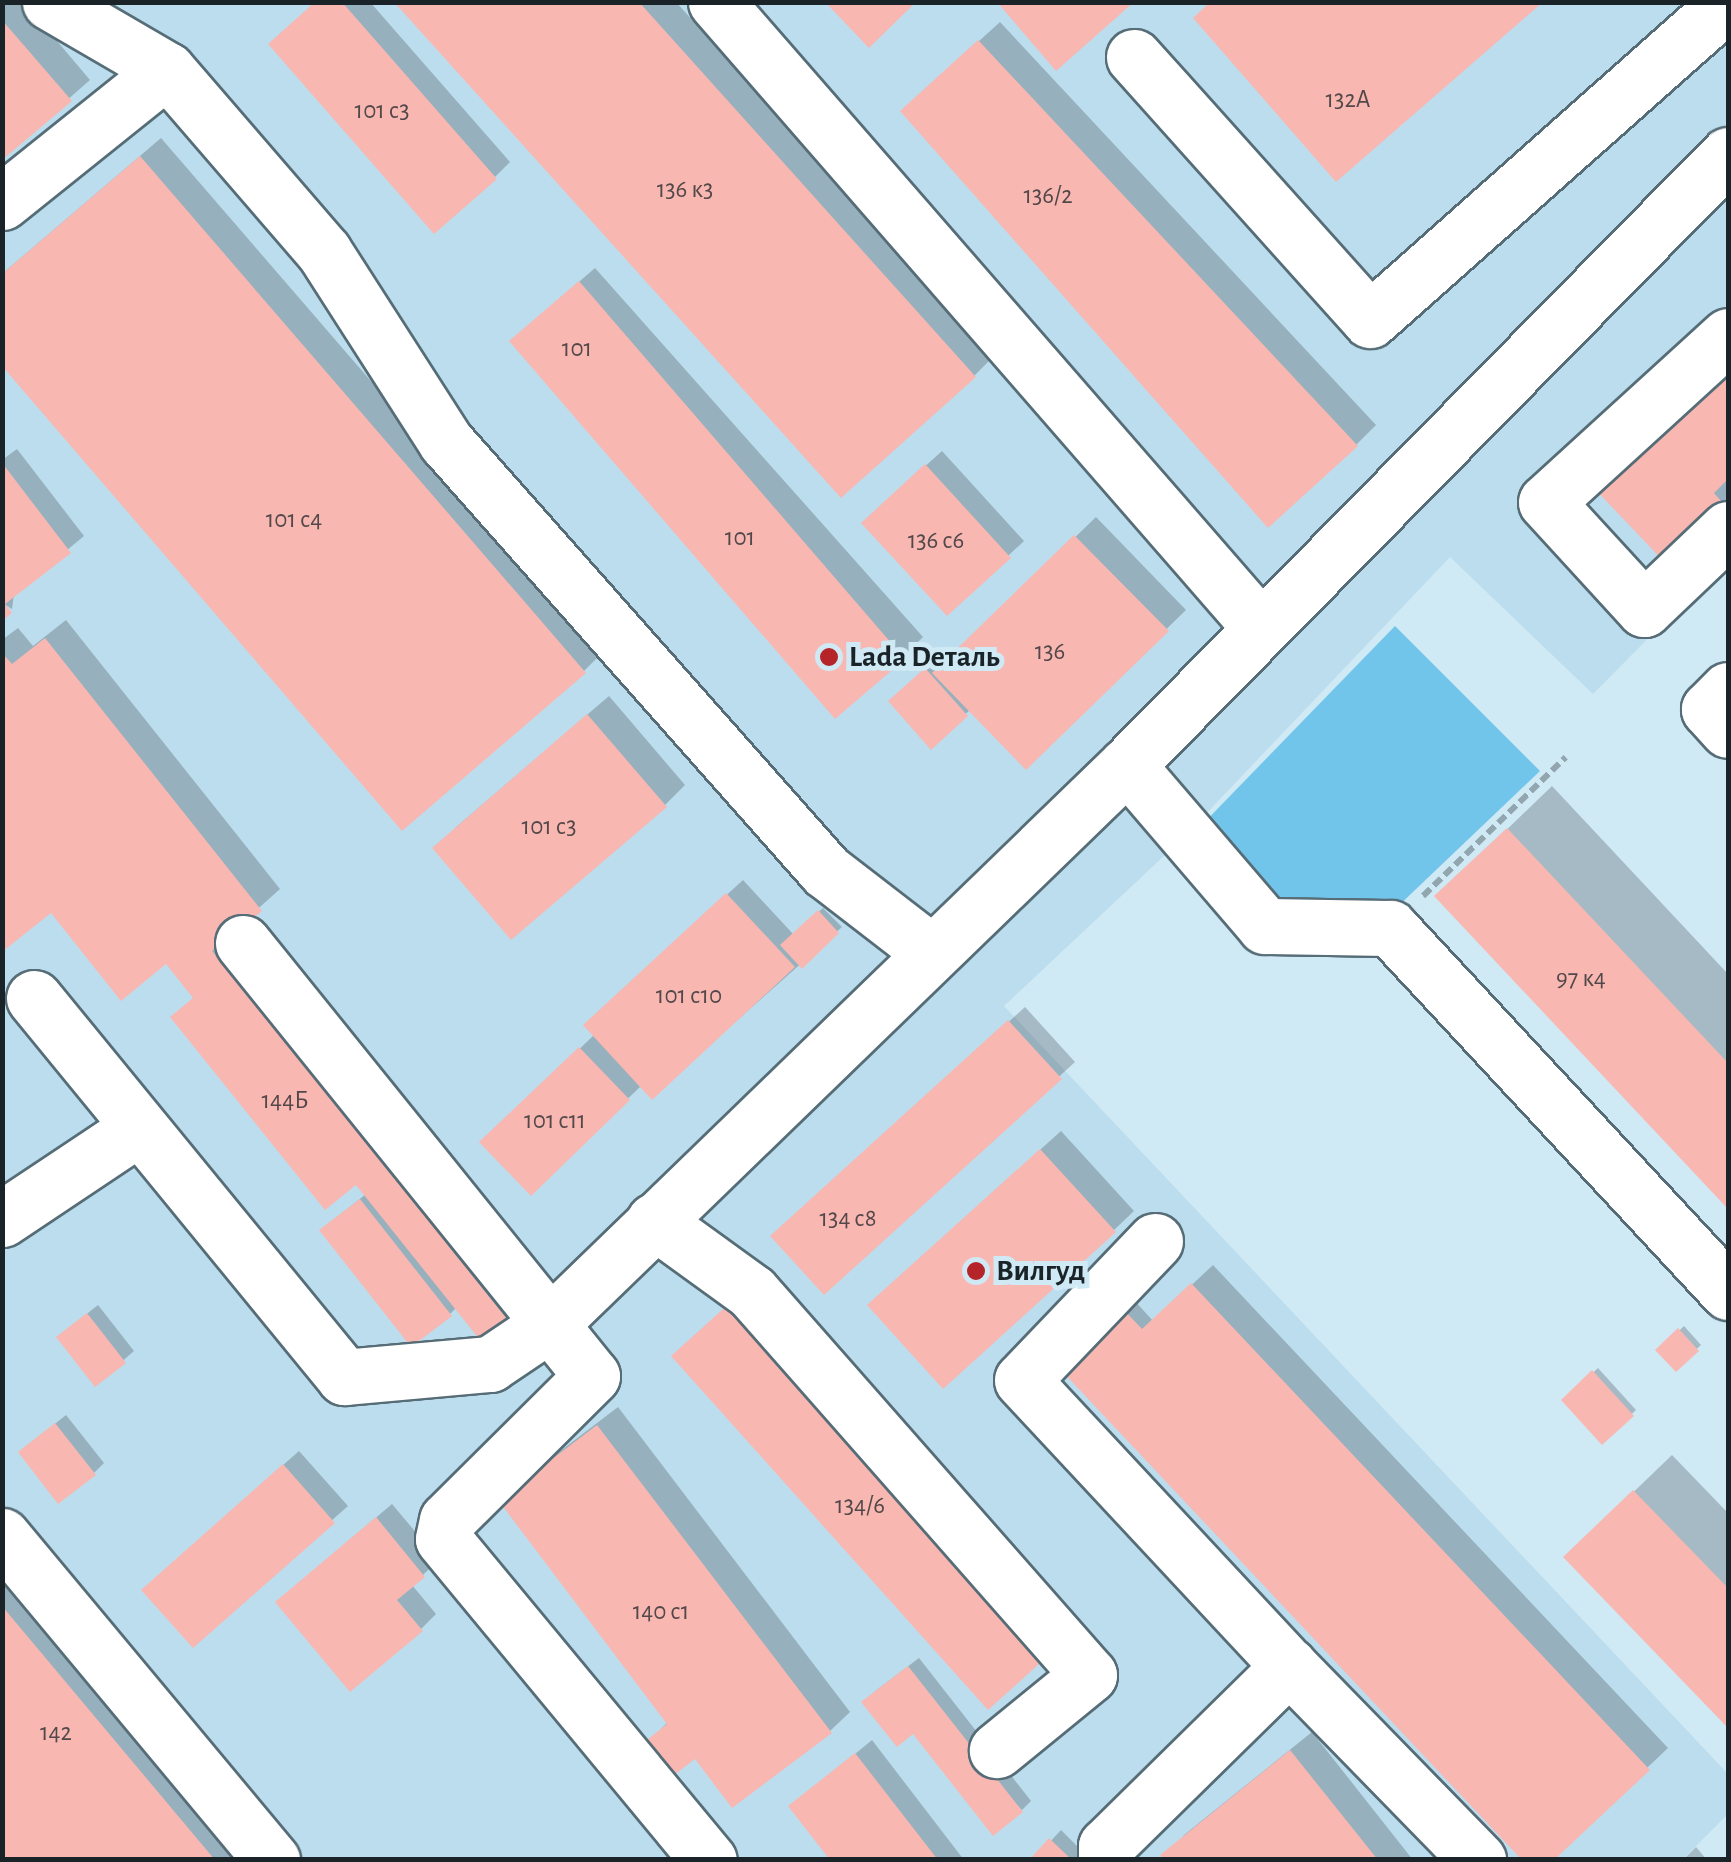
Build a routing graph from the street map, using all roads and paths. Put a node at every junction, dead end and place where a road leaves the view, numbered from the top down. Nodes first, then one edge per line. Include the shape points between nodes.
1 (50, 2) edge
2 (716, 2) edge
3 (1728, 2) edge
4 (1134, 57) dead end
5 (167, 70) junction
6 (1728, 155) edge
7 (2, 202) edge
8 (1728, 336) edge
9 (1728, 529) edge
10 (1260, 626) junction
11 (1728, 690) edge
12 (1728, 730) edge
13 (1566, 757) dead end
14 (1127, 764) junction
15 (1390, 928) junction
16 (243, 943) dead end
17 (926, 949) junction
18 (34, 998) dead end
19 (138, 1130) junction
20 (2, 1219) edge
21 (654, 1220) junction
22 (1155, 1241) dead end
23 (1728, 1292) edge
24 (551, 1323) junction
25 (2, 1536) edge
26 (1288, 1666) junction
27 (997, 1750) dead end
28 (272, 1860) edge
29 (709, 1860) edge
30 (1106, 1860) edge
31 (1478, 1860) edge

1 - 5 street
2 - 10 street
3 - 4 street via 1370,320
5 - 7 street
5 - 17 street via 324,252 446,442 826,871
6 - 10 street
8 - 9 street via 1546,502 1644,608
10 - 14 street
11 - 12 street via 1709,709
13 - 15 path
14 - 15 street via 1265,926
14 - 17 street
15 - 23 street
16 - 24 street
17 - 21 street
18 - 19 street
19 - 20 street
19 - 24 street via 344,1378 490,1364
21 - 24 street
21 - 27 street via 752,1292 1089,1675
22 - 26 street via 1022,1380
24 - 29 street via 592,1376 447,1520 443,1539
25 - 28 street
26 - 30 street via 1106,1846
26 - 31 street

